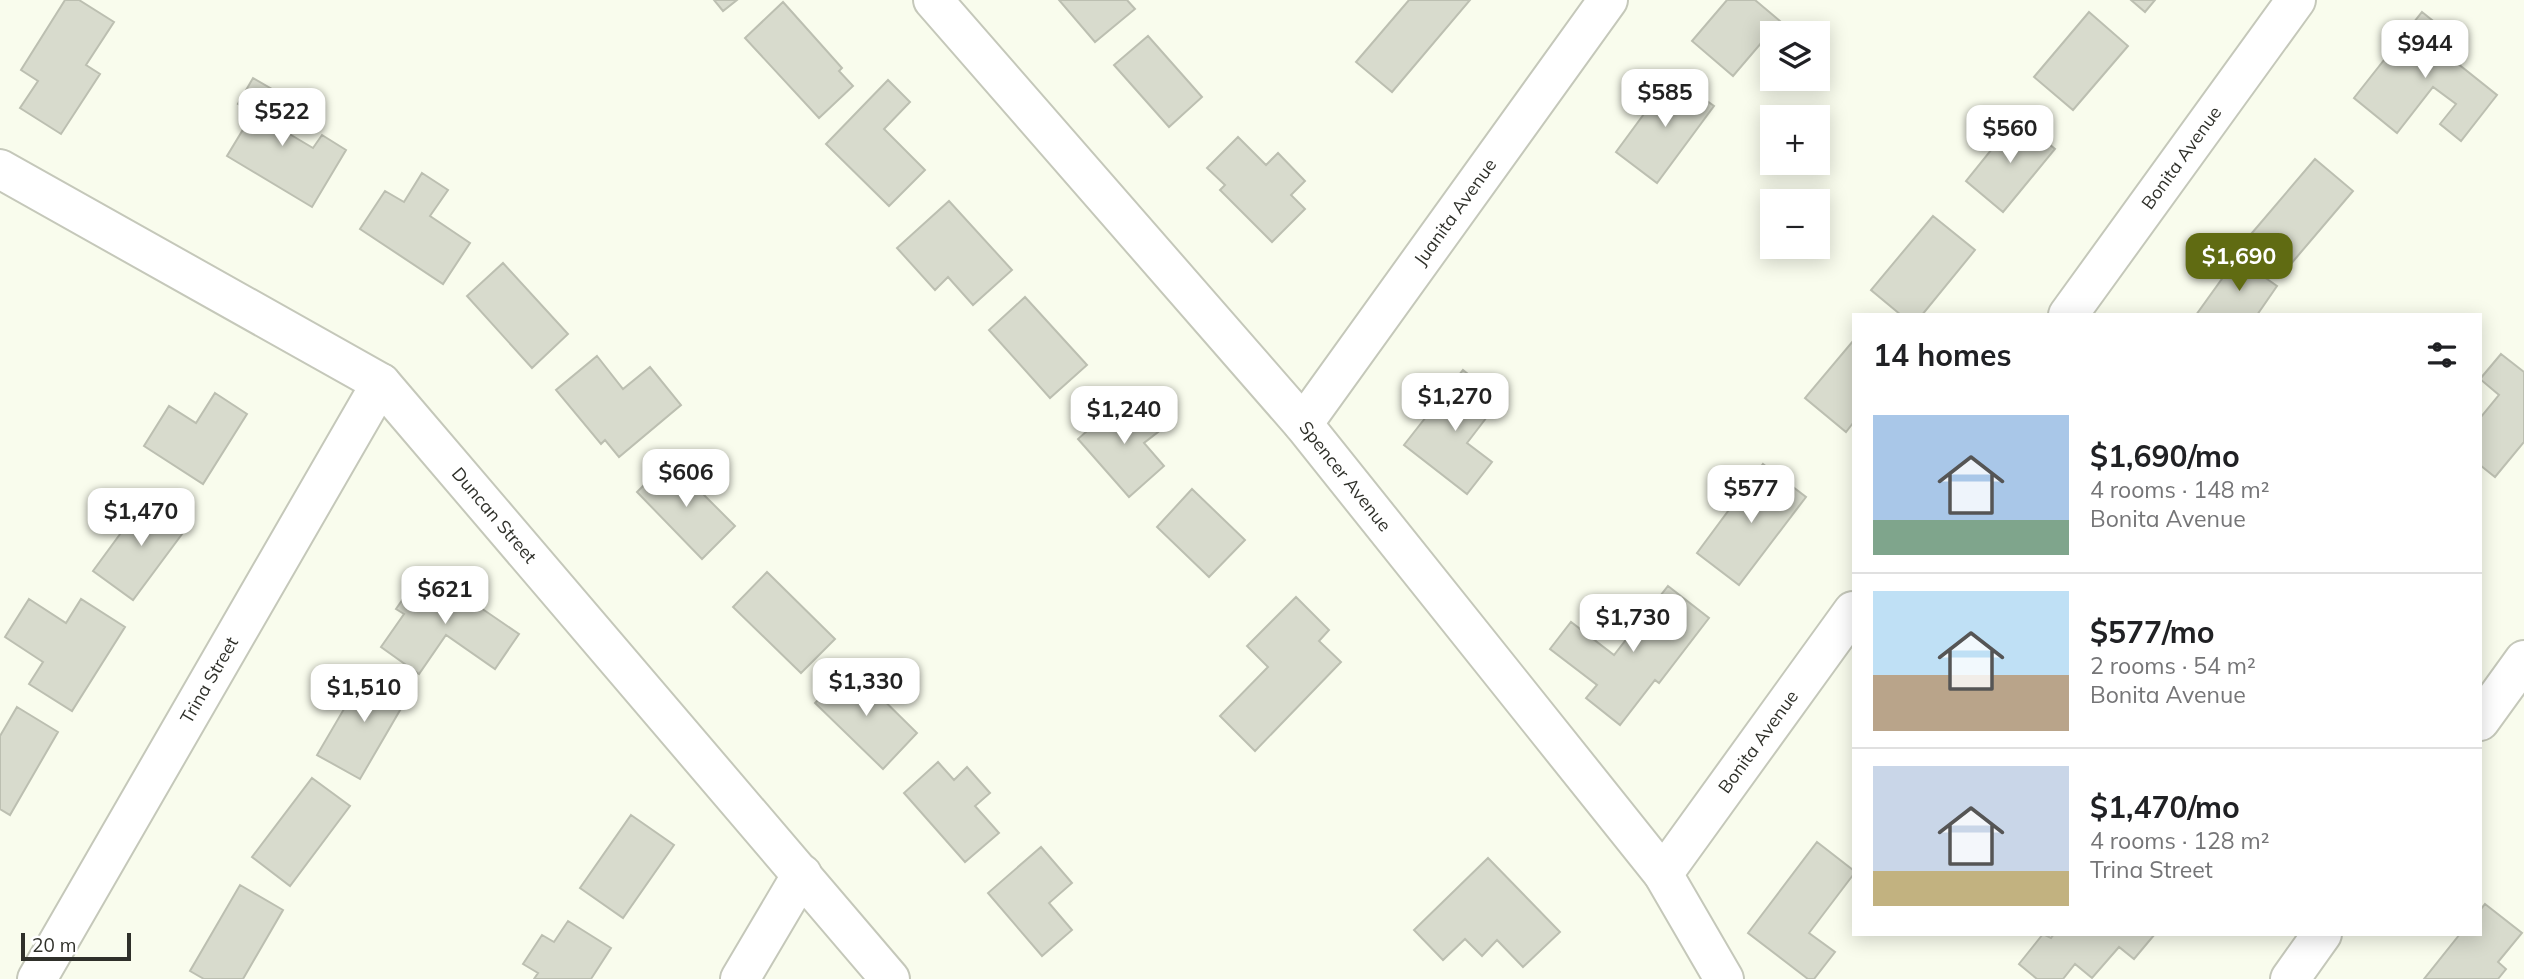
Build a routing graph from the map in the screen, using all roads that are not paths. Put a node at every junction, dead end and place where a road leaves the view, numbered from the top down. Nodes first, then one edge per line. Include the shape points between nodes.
1 (933, 0) edge
2 (1608, 0) edge
3 (2296, 0) edge
4 (0, 169) edge
5 (2069, 313) edge
6 (381, 383) junction
7 (1303, 424) junction
8 (1852, 612) edge
9 (2524, 660) edge
10 (2482, 717) edge
11 (802, 874) junction
12 (1663, 874) junction
13 (2321, 936) edge
14 (37, 979) edge
15 (740, 979) edge
16 (890, 979) edge
17 (1724, 979) edge
18 (2290, 979) edge

1 - 7 street, Spencer Avenue
2 - 7 street, Juanita Avenue
3 - 5 street, Bonita Avenue
4 - 6 street, Duncan Street
6 - 11 street, Duncan Street
6 - 14 street, Trina Street
7 - 12 street, Spencer Avenue
8 - 12 street, Bonita Avenue
9 - 10 street
11 - 15 street
11 - 16 street, Duncan Street
12 - 17 street, Spencer Avenue
13 - 18 street

